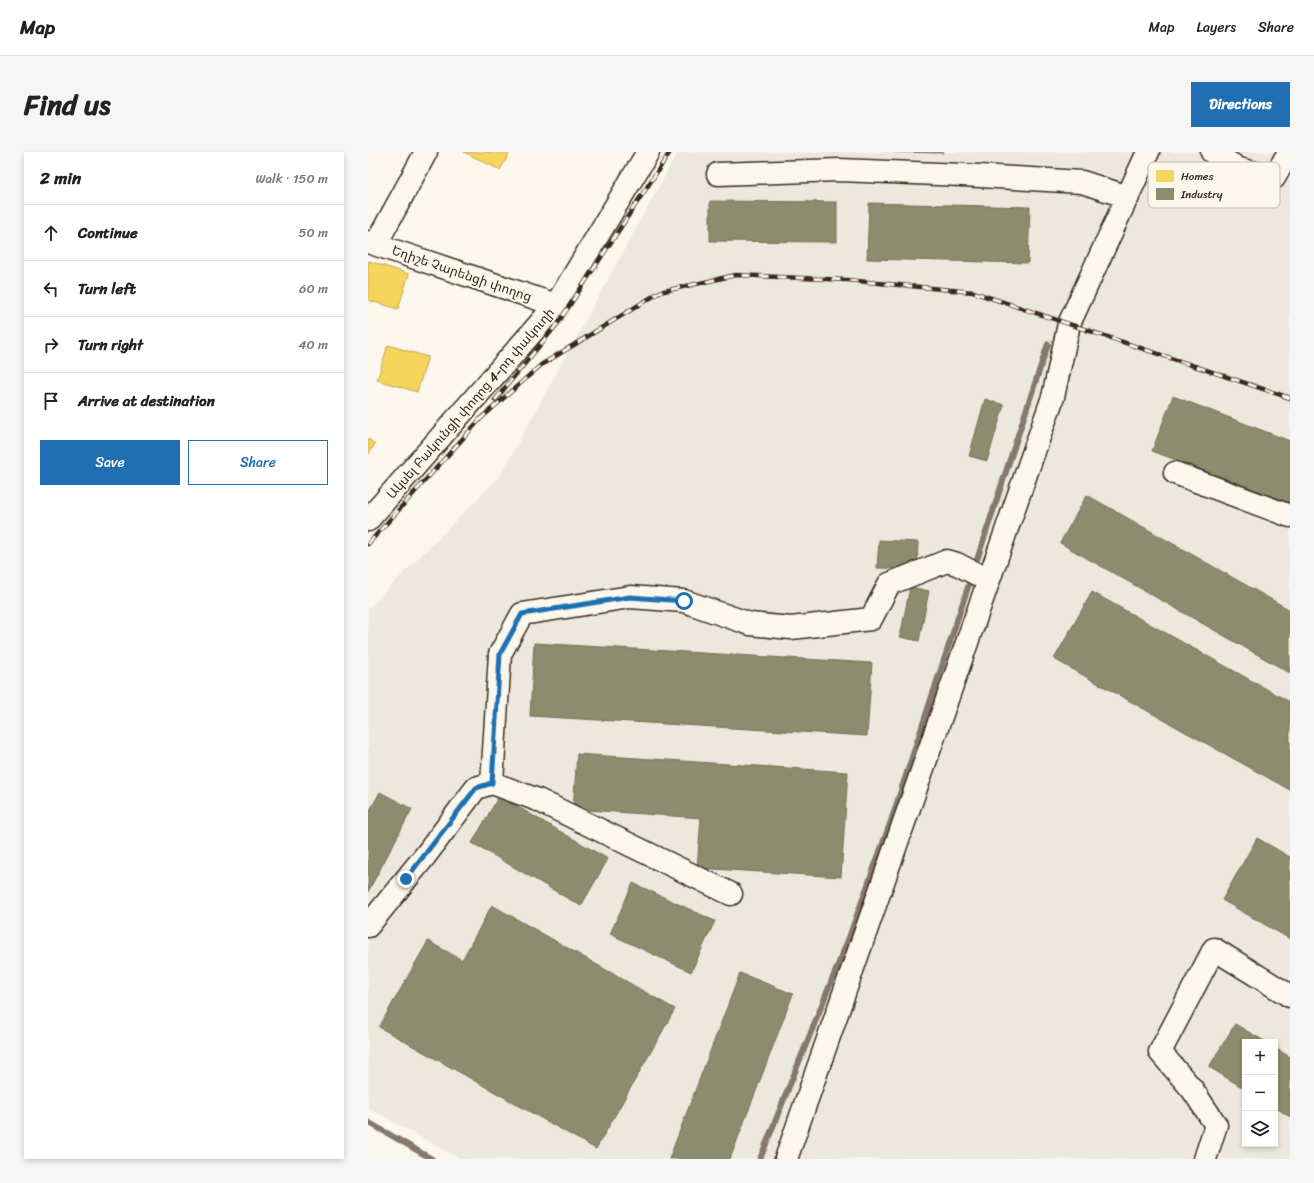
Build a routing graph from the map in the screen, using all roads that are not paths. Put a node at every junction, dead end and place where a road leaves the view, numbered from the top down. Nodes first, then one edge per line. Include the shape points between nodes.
1 (426, 152) edge
2 (648, 152) edge
3 (1148, 152) edge
4 (1212, 152) edge
5 (1289, 152) edge
6 (1228, 162) edge
7 (1280, 168) edge
8 (718, 174) dead end
9 (1128, 196) junction
10 (372, 243) edge
11 (556, 304) junction
12 (1175, 473) dead end
13 (1290, 516) edge
14 (368, 520) edge
15 (984, 578) junction
16 (492, 783) junction
17 (731, 894) dead end
18 (368, 926) edge
19 (1290, 996) edge
20 (786, 1159) edge
21 (1206, 1159) edge

1 - 10 street
2 - 11 street, Ակսել Բակունցի փողոց 4-րդ փակուղի
3 - 9 street
4 - 6 street
5 - 7 street
8 - 9 street via 840,170 962,175 1082,182
9 - 15 street via 1069,324 1052,396
10 - 11 street, Եղիշե Չարենցի փողոց
11 - 14 street, Ակսել Բակունցի փողոց 4-րդ փակուղի
12 - 13 street
15 - 16 street via 947,561 889,584 871,619 791,628 750,624 684,601 630,597 522,614 500,654
15 - 20 street
16 - 17 street via 538,800
16 - 18 street via 476,788
19 - 21 street via 1214,949 1160,1052 1192,1089 1216,1125

